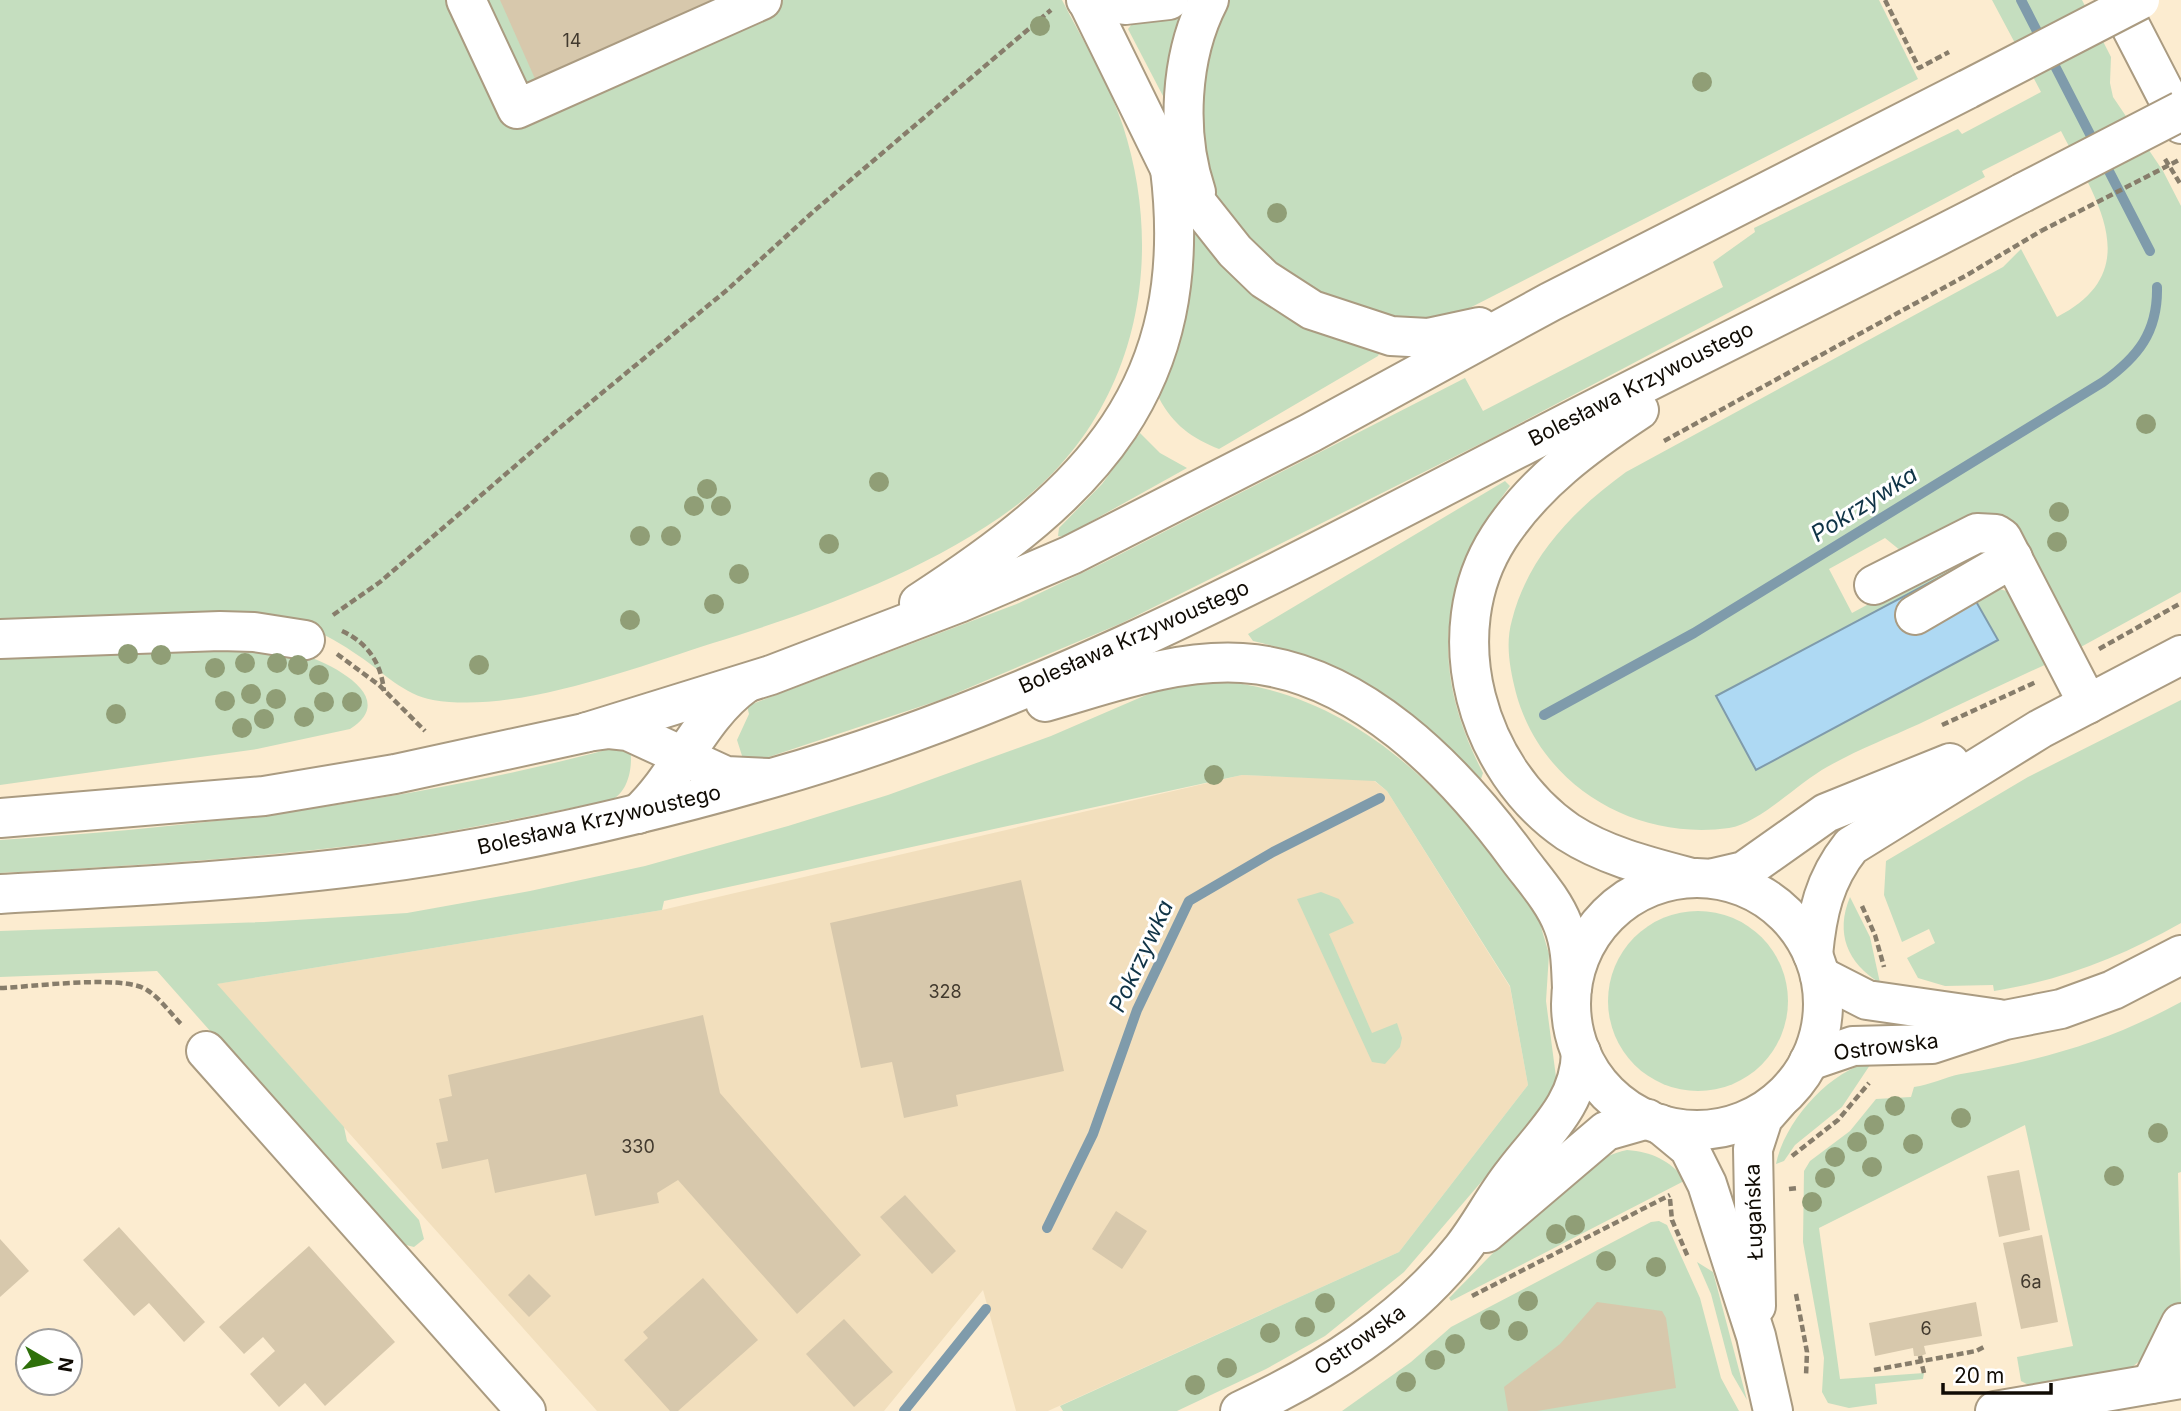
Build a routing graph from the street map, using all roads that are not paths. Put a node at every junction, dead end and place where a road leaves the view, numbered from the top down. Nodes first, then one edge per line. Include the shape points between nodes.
1 (466, 0) edge
2 (762, 0) edge
3 (1169, 0) edge
4 (1209, 0) edge
5 (2117, 0) edge
6 (2140, 0) edge
7 (1078, 2) edge
8 (2181, 111) edge
9 (2181, 124) edge
10 (1170, 169) junction
11 (1202, 207) junction
12 (1550, 302) junction
13 (1744, 331) junction
14 (2013, 558) junction
15 (1874, 584) dead end
16 (1916, 615) dead end
17 (313, 633) road end
18 (0, 639) edge
19 (845, 648) junction
20 (2181, 655) edge
21 (745, 684) junction
22 (2088, 704) junction
23 (2040, 729) junction
24 (917, 730) junction
25 (584, 733) junction
26 (684, 757) junction
27 (777, 777) junction
28 (638, 814) junction
29 (0, 818) edge
30 (1703, 878) junction
31 (0, 894) edge
32 (2181, 955) edge
33 (1817, 966) junction
34 (1572, 988) junction
35 (2005, 1020) junction
36 (206, 1051) road end
37 (1581, 1052) junction
38 (1809, 1062) junction
39 (1783, 1096) junction
40 (1654, 1122) junction
41 (1464, 1247) junction
42 (2181, 1323) edge
43 (1756, 1336) junction
44 (2166, 1382) edge
45 (526, 1411) edge
46 (1240, 1411) edge
47 (1773, 1411) edge
48 (1995, 1411) edge

1 - 2 main road via 517,109
3 - 7 main road via 1125,5
4 - 11 main road via 1189,62 1184,112 1187,155
5 - 9 main road
6 - 12 main road, bridge
7 - 10 main road
8 - 13 main road, Bolesława Krzywoustego, bridge
10 - 11 main road
10 - 19 main road via 1172,244 1163,326 1139,395 1114,436 1086,472 1035,519 921,601
11 - 12 main road via 1242,258 1285,295 1381,334 1407,338 1445,335
12 - 19 main road via 1080,551
13 - 24 main road, Bolesława Krzywoustego via 1188,616
13 - 30 main road via 1685,379 1577,453 1540,487 1489,555 1469,633 1472,676 1486,730 1497,754 1528,796 1588,843 1639,863
14 - 15 main road via 2002,538 1977,533
14 - 16 main road
14 - 22 main road
17 - 18 main road via 220,631
19 - 21 main road
20 - 22 main road
21 - 25 main road
21 - 26 main road via 718,708
22 - 23 main road
23 - 30 main road via 1847,803 1744,871
23 - 33 main road via 1851,846 1822,894
24 - 27 main road, Bolesława Krzywoustego
24 - 34 main road via 997,715 1181,666 1256,665 1303,678 1361,704 1386,721 1424,750 1461,789 1557,913 1569,944
25 - 26 main road via 619,729
25 - 29 main road via 458,762 264,796
26 - 27 main road via 737,779
26 - 28 main road
27 - 28 main road, Bolesława Krzywoustego
28 - 31 main road, Bolesława Krzywoustego via 503,844 362,866 188,883
30 - 33 main road via 1755,891 1774,903 1790,918
30 - 34 main road via 1649,887 1612,911 1586,946
32 - 35 main road, Ostrowska via 2088,1001
33 - 35 main road, Ostrowska via 1867,1000
33 - 38 main road via 1822,1020
34 - 37 main road via 1574,1031
35 - 38 main road, Ostrowska via 1932,1044 1853,1046
36 - 45 main road
37 - 40 main road via 1605,1089 1621,1104
37 - 41 main road, Ostrowska via 1570,1102 1499,1193
38 - 39 main road, Ługańska
39 - 40 main road via 1765,1110 1725,1127 1692,1129
39 - 43 main road, Ługańska via 1763,1118 1753,1149
40 - 41 main road, Ostrowska via 1605,1131 1532,1196
40 - 43 main road, Ługańska via 1679,1137 1697,1161
41 - 46 main road, Ostrowska via 1417,1298 1365,1340 1287,1389
42 - 44 main road
43 - 47 main road, Ługańska
44 - 48 main road

